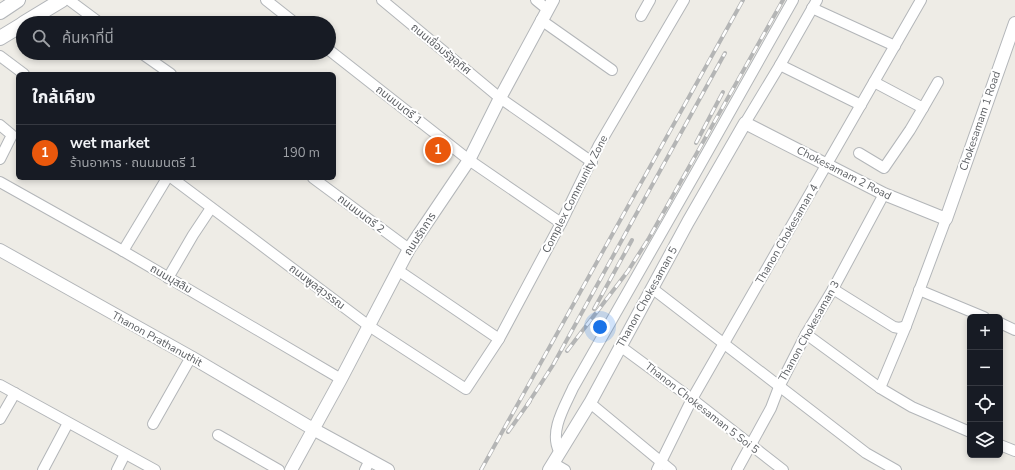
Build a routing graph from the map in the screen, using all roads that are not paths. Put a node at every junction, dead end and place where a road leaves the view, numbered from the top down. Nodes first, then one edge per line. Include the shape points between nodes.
1 (18, 0) edge
2 (62, 0) edge
3 (69, 0) edge
4 (266, 0) edge
5 (382, 0) edge
6 (536, 0) edge
7 (650, 0) edge
8 (684, 0) edge
9 (793, 0) edge
10 (921, 0) edge
11 (815, 4) edge
12 (550, 5) edge
13 (0, 12) edge
14 (36, 16) edge
15 (91, 16) edge
16 (286, 16) edge
17 (641, 16) dead end
18 (541, 20) junction
19 (1015, 23) edge
20 (16, 28) edge
21 (0, 38) edge
22 (1013, 38) edge
23 (895, 46) junction
24 (0, 56) edge
25 (336, 56) edge
26 (151, 60) edge
27 (780, 65) junction
28 (612, 70) dead end
29 (21, 72) edge
30 (168, 72) edge
31 (874, 82) junction
32 (938, 82) dead end
33 (500, 98) junction
34 (861, 105) junction
35 (923, 108) junction
36 (745, 123) junction
37 (0, 125) edge
38 (859, 153) dead end
39 (0, 159) edge
40 (469, 160) junction
41 (592, 162) junction
42 (827, 165) junction
43 (166, 180) edge
44 (175, 180) edge
45 (316, 180) edge
46 (0, 182) edge
47 (884, 194) junction
48 (211, 208) junction
49 (946, 219) junction
50 (561, 223) junction
51 (409, 249) junction
52 (0, 250) edge
53 (123, 251) junction
54 (399, 271) junction
55 (168, 278) junction
56 (653, 289) junction
57 (833, 289) junction
58 (919, 290) junction
59 (977, 314) edge
60 (1003, 324) edge
61 (369, 326) junction
62 (906, 326) junction
63 (1015, 330) edge
64 (806, 334) junction
65 (499, 339) junction
66 (724, 343) junction
67 (620, 346) junction
68 (191, 357) junction
69 (341, 379) junction
70 (0, 385) edge
71 (778, 387) junction
72 (880, 388) junction
73 (466, 389) joint
74 (15, 393) junction
75 (692, 399) junction
76 (590, 403) junction
77 (0, 420) edge
78 (68, 422) junction
79 (153, 424) dead end
80 (313, 429) junction
81 (967, 431) edge
82 (218, 435) dead end
83 (750, 445) junction
84 (1003, 446) edge
85 (559, 451) junction
86 (1015, 451) edge
87 (125, 454) junction
88 (367, 465) edge
89 (551, 466) edge
90 (659, 467) edge
91 (44, 470) edge
92 (117, 470) edge
93 (154, 470) edge
94 (279, 470) edge
95 (291, 470) edge
96 (388, 470) edge
97 (565, 470) edge
98 (671, 470) edge
99 (737, 470) edge
100 (783, 470) edge
101 (896, 470) edge

1 - 13 main road
2 - 14 main road
3 - 15 street
4 - 16 street
5 - 33 street, ถนนเชื่อมรัฐอุทิศ
6 - 12 street
7 - 17 street
8 - 41 street, Complex Community Zone via 599,145
9 - 85 street via 573,388 557,427 556,441
10 - 23 street, Thanon Chokesaman 4
11 - 23 street
11 - 27 street
12 - 18 street, ถนนรัถการ
18 - 28 street
18 - 33 street, ถนนรัถการ
19 - 22 street, Chokesamam 1 Road
20 - 21 main road
22 - 49 street, Chokesamam 1 Road
23 - 31 street, Thanon Chokesaman 4
24 - 29 street
25 - 40 street, ถนนมนตรี 1
26 - 30 street
27 - 34 street
27 - 36 street
31 - 34 street, Thanon Chokesaman 4
31 - 35 street
32 - 35 street
33 - 40 street, ถนนรัถการ
33 - 41 street, ถนนเชื่อมรัฐอุทิศ
34 - 42 street, Thanon Chokesaman 4
35 - 38 street via 884,168
36 - 42 street, Chokesamam 2 Road
36 - 56 street, Thanon Chokesaman 5
37 - 39 street via 12,135
40 - 50 street, ถนนมนตรี 1
40 - 51 street, ถนนรัถการ
41 - 50 street, Complex Community Zone
42 - 47 street, Chokesamam 2 Road
42 - 66 street, Thanon Chokesaman 4
43 - 53 street
44 - 48 street, ถนนพูลสุวรรณ
45 - 51 street, ถนนมนตรี 2
46 - 53 street, ถนนมุสลิม
47 - 49 street, Chokesamam 2 Road
47 - 57 street, Thanon Chokesaman 3
48 - 55 street
48 - 61 street, ถนนพูลสุวรรณ
49 - 58 street
50 - 65 street, Complex Community Zone
51 - 54 street, ถนนรัถการ
52 - 68 street, Thanon Prathanuthit
53 - 55 street, ถนนมุสลิม
54 - 61 street, ถนนรัถการ
54 - 65 street
55 - 69 street, ถนนมุสลิม
56 - 66 street
56 - 67 street, Thanon Chokesaman 5
57 - 62 street via 894,327
57 - 64 street, Thanon Chokesaman 3
58 - 59 street
58 - 62 street
60 - 63 street
61 - 69 street, ถนนรัถการ
61 - 73 street, ถนนพูลสุวรรณ
62 - 72 street
64 - 71 street, Thanon Chokesaman 3
64 - 72 street
65 - 73 street, Complex Community Zone
66 - 71 street
66 - 75 street, Thanon Chokesaman 4
67 - 75 street, Thanon Chokesaman 5 Soi 5
67 - 76 street, Thanon Chokesaman 5
68 - 79 street
68 - 80 street, Thanon Prathanuthit
69 - 80 street, ถนนรัถการ
70 - 74 street
71 - 83 street, Thanon Chokesaman 3 via 771,408
71 - 101 street via 866,453
72 - 81 street via 912,407
74 - 77 street
74 - 78 street
75 - 83 street, Thanon Chokesaman 5 Soi 5
75 - 90 street, Thanon Chokesaman 4
76 - 85 street, Thanon Chokesaman 5
76 - 90 street
78 - 87 street
78 - 91 street
80 - 88 street, Thanon Prathanuthit
80 - 95 street, ถนนรัถการ
82 - 94 street
83 - 99 street, Thanon Chokesaman 3
83 - 100 street, Thanon Chokesaman 5 Soi 5
84 - 86 street
85 - 89 street, Thanon Chokesaman 5
87 - 92 street
87 - 93 street
88 - 96 street, Thanon Prathanuthit
89 - 97 street
90 - 98 street

